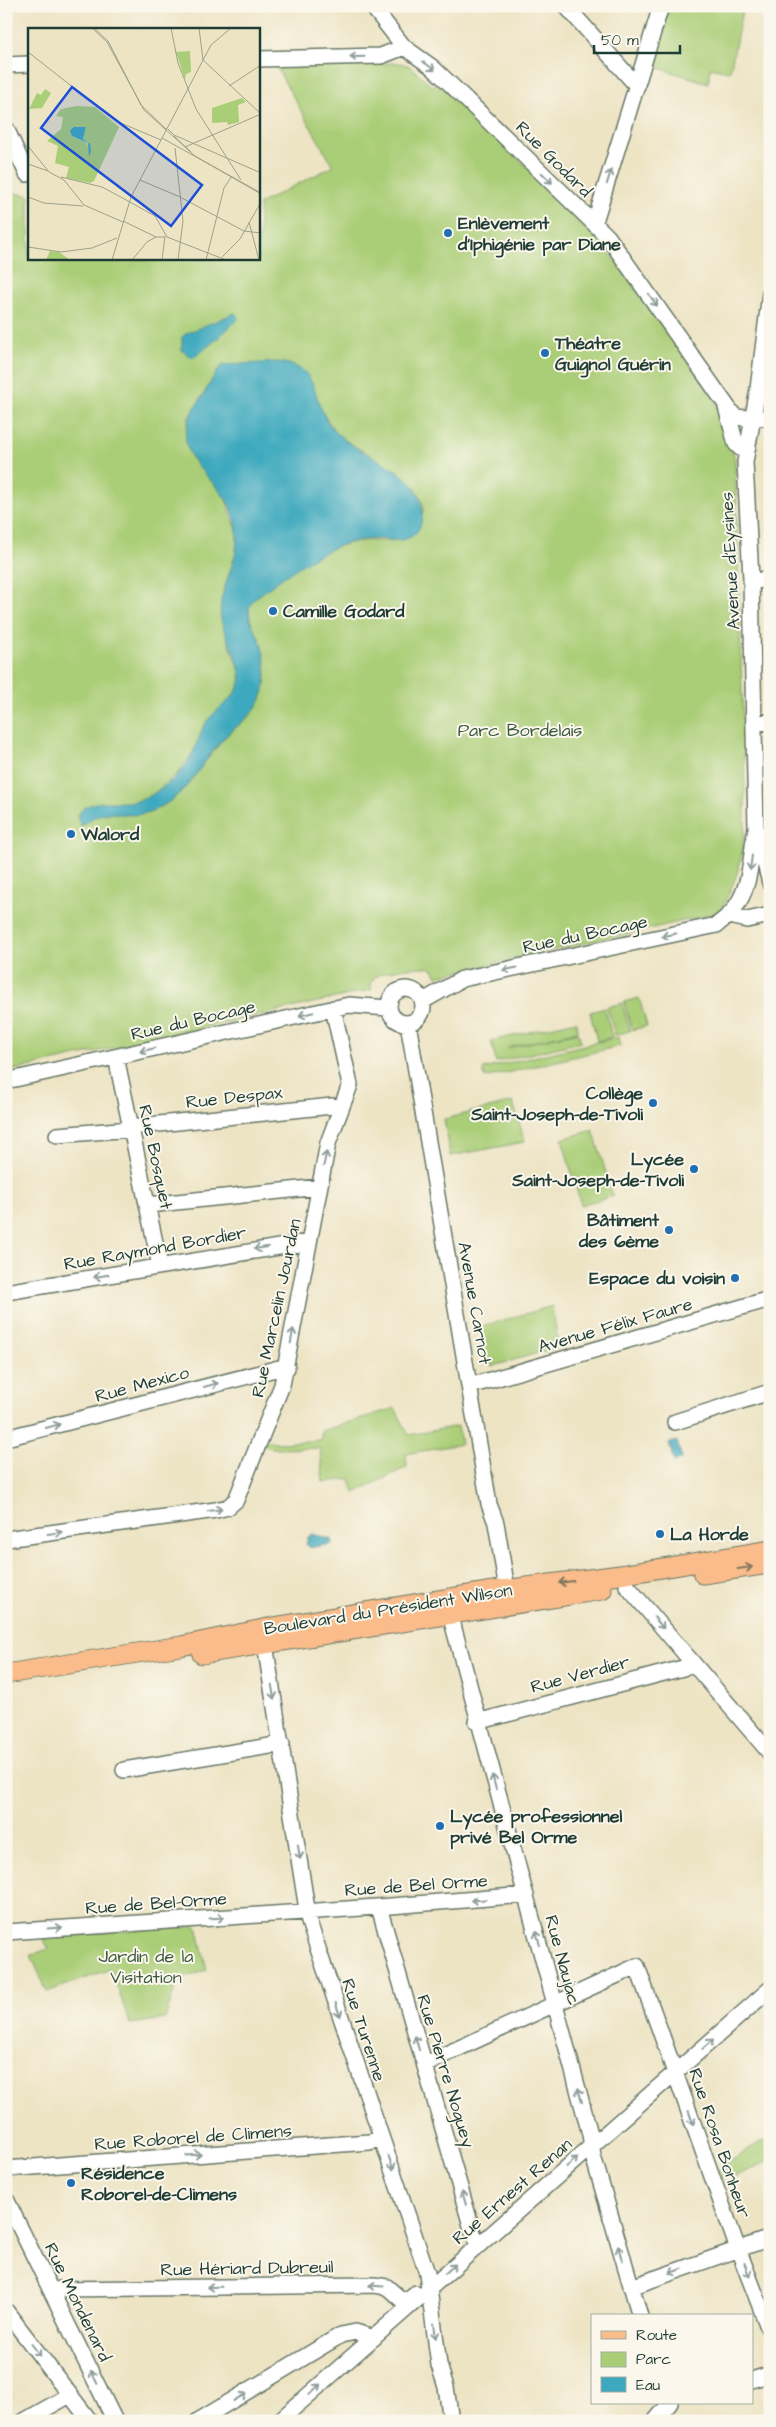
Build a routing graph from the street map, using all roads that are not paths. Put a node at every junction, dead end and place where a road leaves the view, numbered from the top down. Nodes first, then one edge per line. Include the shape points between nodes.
1 (372, 6) edge
2 (566, 6) edge
3 (660, 6) edge
4 (404, 47) junction
5 (260, 59) edge
6 (28, 64) edge
7 (6, 65) edge
8 (637, 86) junction
9 (6, 128) edge
10 (27, 174) dead end
11 (592, 222) junction
12 (770, 293) edge
13 (769, 305) edge
14 (726, 405) junction
15 (753, 418) junction
16 (770, 420) edge
17 (747, 449) junction
18 (751, 579) junction
19 (770, 581) edge
20 (762, 722) edge
21 (756, 829) junction
22 (770, 883) edge
23 (742, 896) joint
24 (770, 915) edge
25 (729, 916) junction
26 (423, 1001) junction
27 (333, 1008) junction
28 (388, 1008) junction
29 (408, 1023) junction
30 (116, 1057) junction
31 (6, 1081) edge
32 (342, 1108) junction
33 (131, 1128) junction
34 (57, 1135) dead end
35 (319, 1187) junction
36 (148, 1205) junction
37 (309, 1242) junction
38 (160, 1266) junction
39 (6, 1292) edge
40 (770, 1300) edge
41 (287, 1368) junction
42 (470, 1386) junction
43 (770, 1392) edge
44 (676, 1422) dead end
45 (6, 1438) edge
46 (6, 1539) edge
47 (770, 1550) edge
48 (770, 1564) edge
49 (627, 1586) junction
50 (507, 1589) junction
51 (519, 1603) junction
52 (360, 1613) junction
53 (450, 1614) junction
54 (265, 1644) junction
55 (692, 1662) junction
56 (6, 1674) edge
57 (6, 1686) edge
58 (477, 1722) junction
59 (282, 1744) junction
60 (770, 1753) edge
61 (124, 1770) dead end
62 (526, 1895) junction
63 (379, 1907) junction
64 (308, 1911) junction
65 (6, 1932) edge
66 (770, 1989) edge
67 (556, 2003) junction
68 (425, 2065) junction
69 (675, 2072) junction
70 (381, 2139) junction
71 (592, 2145) junction
72 (6, 2169) edge
73 (6, 2199) edge
74 (770, 2238) edge
75 (480, 2243) junction
76 (739, 2249) junction
77 (429, 2285) junction
78 (631, 2286) junction
79 (52, 2291) junction
80 (406, 2305) junction
81 (6, 2312) edge
82 (639, 2314) edge
83 (770, 2332) edge
84 (374, 2338) junction
85 (770, 2374) edge
86 (754, 2379) edge
87 (70, 2396) junction
88 (667, 2409) edge
89 (24, 2421) edge
90 (90, 2421) edge
91 (115, 2421) edge
92 (198, 2421) edge
93 (278, 2421) edge
94 (451, 2421) edge
95 (654, 2421) edge

1 - 4 street, Rue Godard
2 - 8 street
3 - 8 street
4 -> 5 street via 381,56
4 -> 11 street, Rue Godard via 432,67
6 - 7 street
11 -> 8 street via 596,218
9 - 10 street
11 -> 14 street, Rue Godard via 608,237
12 - 13 street, Avenue d'Eysines
13 - 15 street, Avenue d'Eysines
14 - 15 street via 740,419
14 - 17 street via 736,444
15 - 16 street via 763,416
15 - 17 street, Avenue d'Eysines
17 - 18 street, Avenue d'Eysines via 745,474
18 - 19 street
18 - 20 street, Avenue d'Eysines
20 - 21 street, Avenue d'Eysines
21 - 22 street, Avenue d'Eysines
21 -> 23 street, Avenue d'Eysines
23 - 25 street, Rue du Bocage
24 - 25 street via 746,920
25 -> 26 street, Rue du Bocage via 717,925 456,981
26 - 28 street via 417,993 403,988 394,993
26 - 29 street via 418,1018
27 - 28 street, Rue du Bocage via 358,1004
27 -> 30 street, Rue du Bocage
27 - 32 street, Rue Marcelin Jourdan via 350,1086
28 - 29 street via 393,1018
29 - 42 street, Avenue Carnot
30 - 31 street, Rue du Bocage
30 - 33 street, Rue Bosquet
32 - 33 street, Rue Despax via 332,1106
35 -> 32 street, Rue Marcelin Jourdan via 331,1133
33 - 34 street, Rue Despax
33 - 36 street, Rue Bosquet
35 - 36 street
35 - 37 street, Rue Marcelin Jourdan
36 - 38 street, Rue Bosquet
37 -> 38 street, Rue Raymond Bordier
41 -> 37 street, Rue Marcelin Jourdan
38 -> 39 street, Rue Raymond Bordier
40 - 42 street, Avenue Félix Faure
45 -> 41 street, Rue Mexico via 283,1366
46 -> 41 street, Rue Marcelin Jourdan via 228,1507 236,1500
42 - 50 street, Avenue Carnot
43 - 44 street
47 -> 50 main road, Boulevard du Président Wilson via 620,1575
49 -> 48 main road, Boulevard du Président Wilson
49 - 51 main road, Boulevard du Président Wilson
49 -> 55 street
50 - 51 street
50 - 52 main road, Boulevard du Président Wilson
51 - 53 main road, Boulevard du Président Wilson
52 - 54 street via 286,1632
52 - 56 main road, Boulevard du Président Wilson
53 - 54 main road, Boulevard du Président Wilson
53 - 58 street, Rue Naujac
54 - 57 main road, Boulevard du Président Wilson
54 -> 59 street, Rue Turenne
55 - 58 street, Rue Verdier via 683,1668
55 - 60 street
62 -> 58 street, Rue Naujac
59 - 61 street
59 -> 64 street, Rue Turenne
62 -> 63 street, Rue de Bel Orme
67 -> 62 street, Rue Naujac
63 - 64 street, Rue de Bel Orme
68 -> 63 street, Rue Pierre Noguey
65 -> 64 street, Rue de Bel-Orme
64 -> 70 street, Rue Turenne via 312,1932
69 -> 66 street, Rue Ernest Renan
67 - 68 street
67 - 69 street, Rue Rosa Bonheur via 637,1966
71 -> 67 street, Rue Naujac
75 -> 68 street, Rue Pierre Noguey via 474,2236
69 - 71 street, Rue Ernest Renan
69 -> 76 street, Rue Rosa Bonheur
72 -> 70 street, Rue Roborel de Climens
70 -> 77 street, Rue Turenne via 391,2161
75 -> 71 street, Rue Ernest Renan
78 -> 71 street, Rue Naujac
73 - 79 street, Rue Mondenard
74 - 76 street
77 -> 75 street, Rue Ernest Renan
76 -> 78 street
76 -> 83 street, Rue Rosa Bonheur
77 - 80 street
77 -> 94 street, Rue Turenne via 439,2365
78 - 82 street, Rue Naujac
80 -> 79 street, Rue Hériard Dubreuil via 387,2287 374,2285
91 -> 79 street, Rue Mondenard
80 - 84 street
81 -> 87 street
92 -> 84 street via 341,2335 356,2332
93 -> 84 street
85 - 86 street
87 - 89 street
87 - 90 street
88 - 95 street

